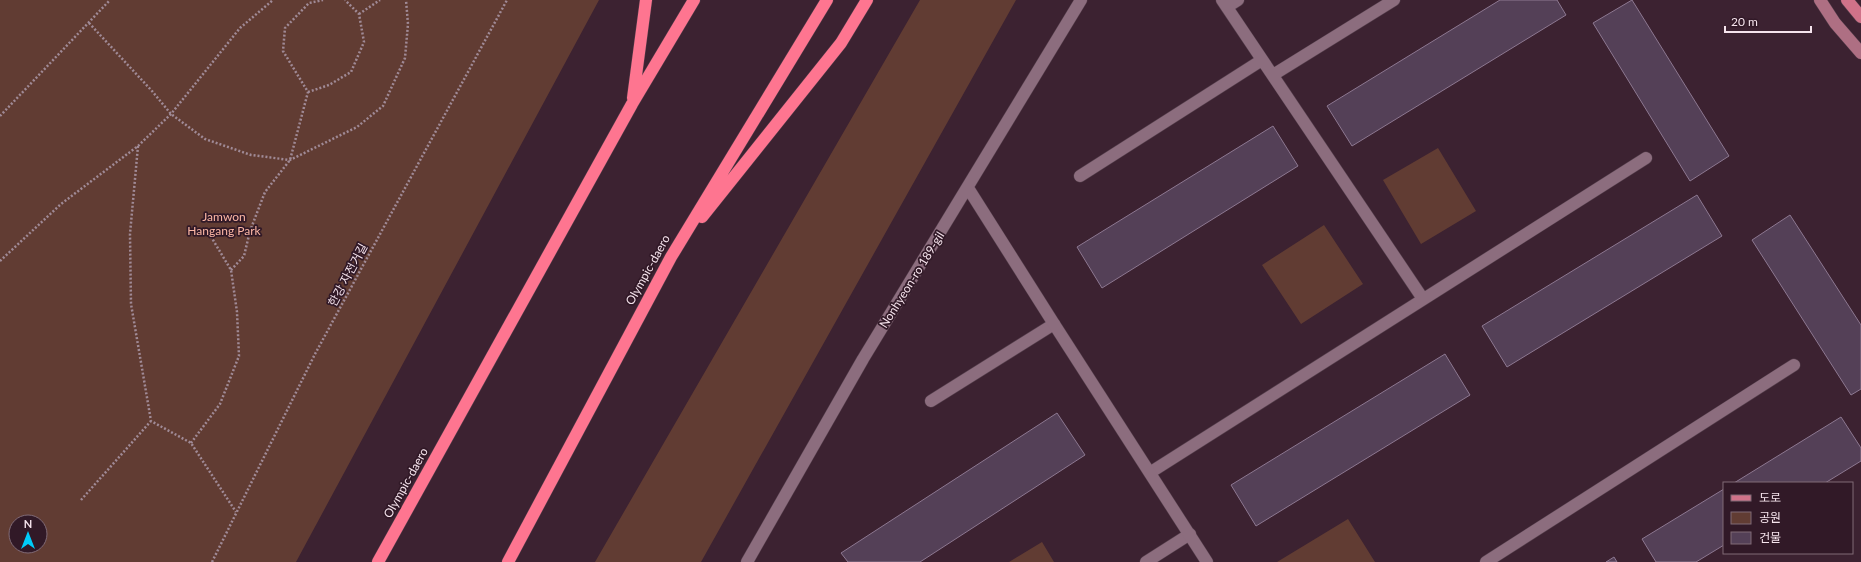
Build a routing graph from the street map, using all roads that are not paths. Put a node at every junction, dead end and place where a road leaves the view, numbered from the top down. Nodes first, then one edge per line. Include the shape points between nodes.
1 (646, 0) edge
2 (694, 0) edge
3 (827, 0) edge
4 (867, 0) edge
5 (1081, 0) edge
6 (1238, 0) edge
7 (1394, 0) edge
8 (1820, 0) edge
9 (1847, 0) edge
10 (1225, 3) edge
11 (1861, 17) edge
12 (1861, 53) edge
13 (1262, 60) junction
14 (1273, 75) junction
15 (632, 104) junction
16 (1646, 158) dead end
17 (1080, 176) dead end
18 (968, 188) junction
19 (671, 257) junction
20 (1423, 299) junction
21 (1054, 324) junction
22 (1794, 365) dead end
23 (931, 401) dead end
24 (1151, 472) junction
25 (1190, 534) junction
26 (378, 562) edge
27 (508, 562) edge
28 (747, 562) edge
29 (1146, 562) edge
30 (1207, 562) edge
31 (1486, 562) edge

1 - 15 highway
2 - 15 highway, Olympic-daero
3 - 19 highway, Olympic-daero
4 - 19 highway via 841,43
5 - 18 street, Nonhyeon-ro 189-gil
6 - 10 street
7 - 14 street
8 - 12 street
9 - 11 main road
10 - 13 street
13 - 14 street
13 - 17 street
14 - 20 street
15 - 26 highway, Olympic-daero
16 - 20 street
18 - 21 street
18 - 28 street, Nonhyeon-ro 189-gil via 863,359
19 - 27 highway, Olympic-daero
20 - 24 street
21 - 23 street
21 - 24 street
22 - 31 street
24 - 25 street
25 - 29 street
25 - 30 street

